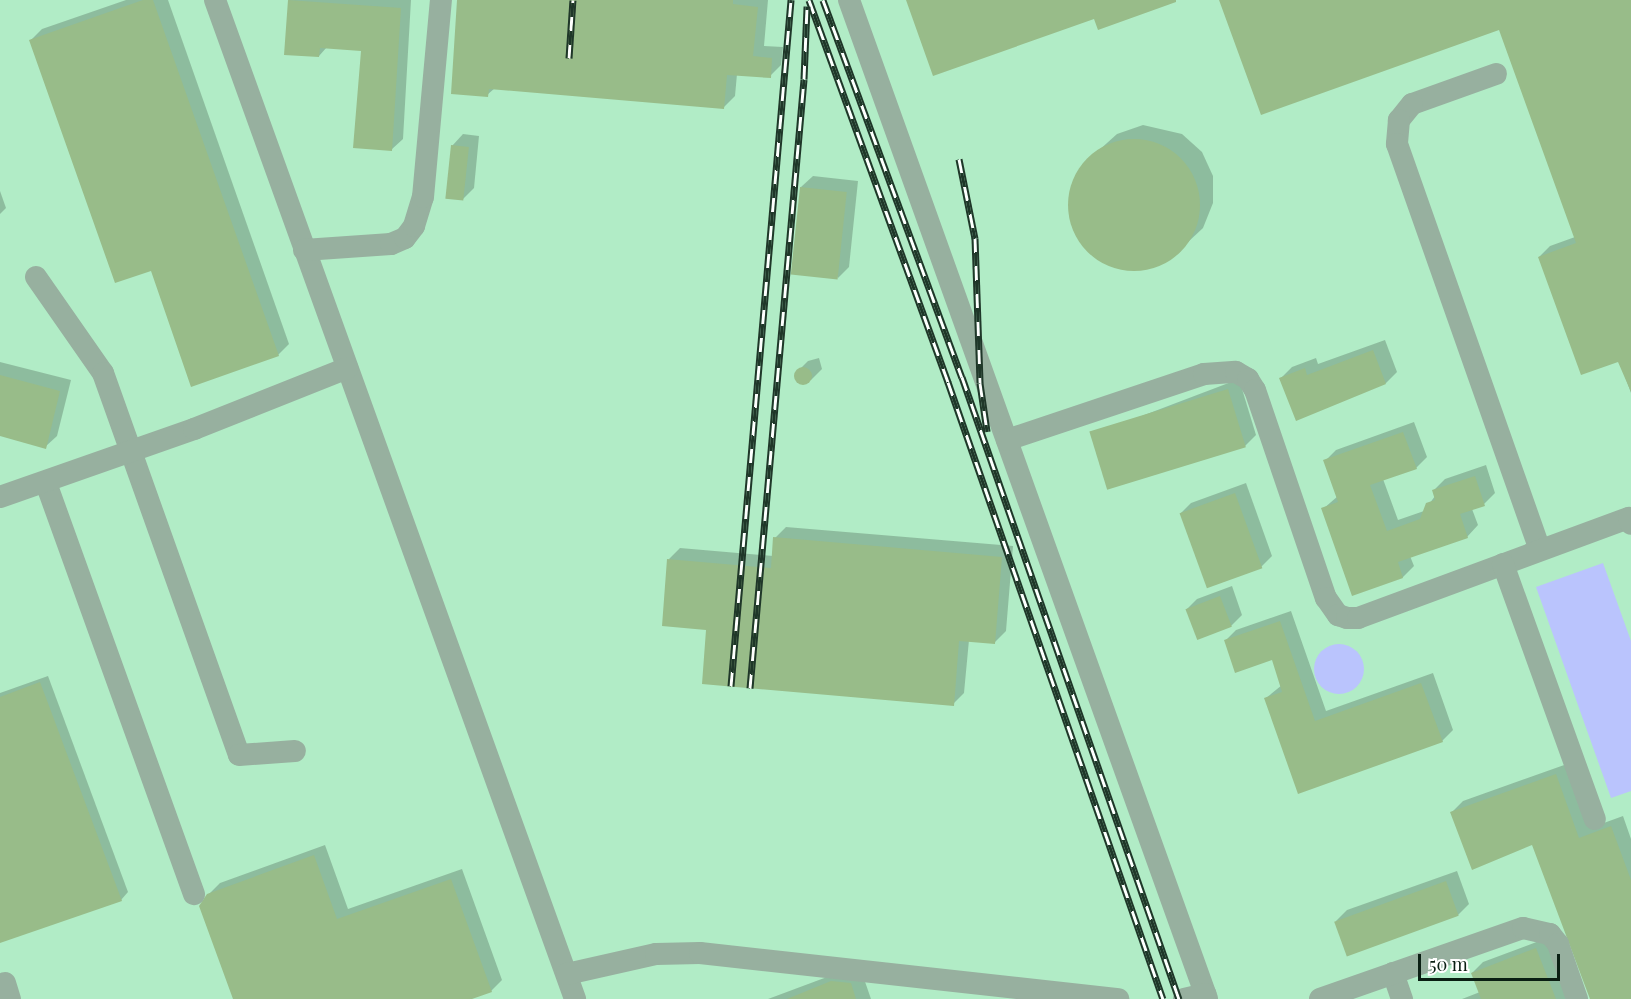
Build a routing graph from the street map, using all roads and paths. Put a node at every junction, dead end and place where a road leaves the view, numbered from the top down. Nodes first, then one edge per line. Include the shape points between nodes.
1 (215, 0) edge
2 (441, 0) edge
3 (849, 0) edge
4 (1496, 75) dead end
5 (304, 250) junction
6 (36, 277) dead end
7 (347, 368) junction
8 (1007, 440) junction
9 (133, 451) junction
10 (45, 483) junction
11 (0, 497) edge
12 (1631, 525) edge
13 (1540, 550) junction
14 (1503, 564) junction
15 (295, 751) dead end
16 (1595, 819) dead end
17 (194, 894) dead end
18 (1393, 973) junction
19 (567, 974) junction
20 (1198, 998) edge
21 (575, 999) edge
22 (1118, 999) edge
23 (1320, 999) edge
24 (1402, 999) edge
25 (1577, 999) edge

1 - 5 lane
2 - 5 lane via 423,197 414,226 405,238 391,244
3 - 8 lane
4 - 13 lane via 1412,104 1399,120 1397,144
5 - 7 lane
6 - 9 lane via 103,373
7 - 9 lane
7 - 19 lane
8 - 14 lane via 1204,374 1236,372 1248,379 1255,390 1326,598 1338,615 1358,618
8 - 20 lane
9 - 10 lane
9 - 15 lane via 239,755
10 - 11 lane
10 - 17 lane
12 - 13 lane via 1629,518
13 - 14 lane
14 - 16 lane
18 - 23 lane
18 - 24 lane
18 - 25 lane via 1509,931 1537,929 1558,944
19 - 21 lane
19 - 22 lane via 656,954 700,953

